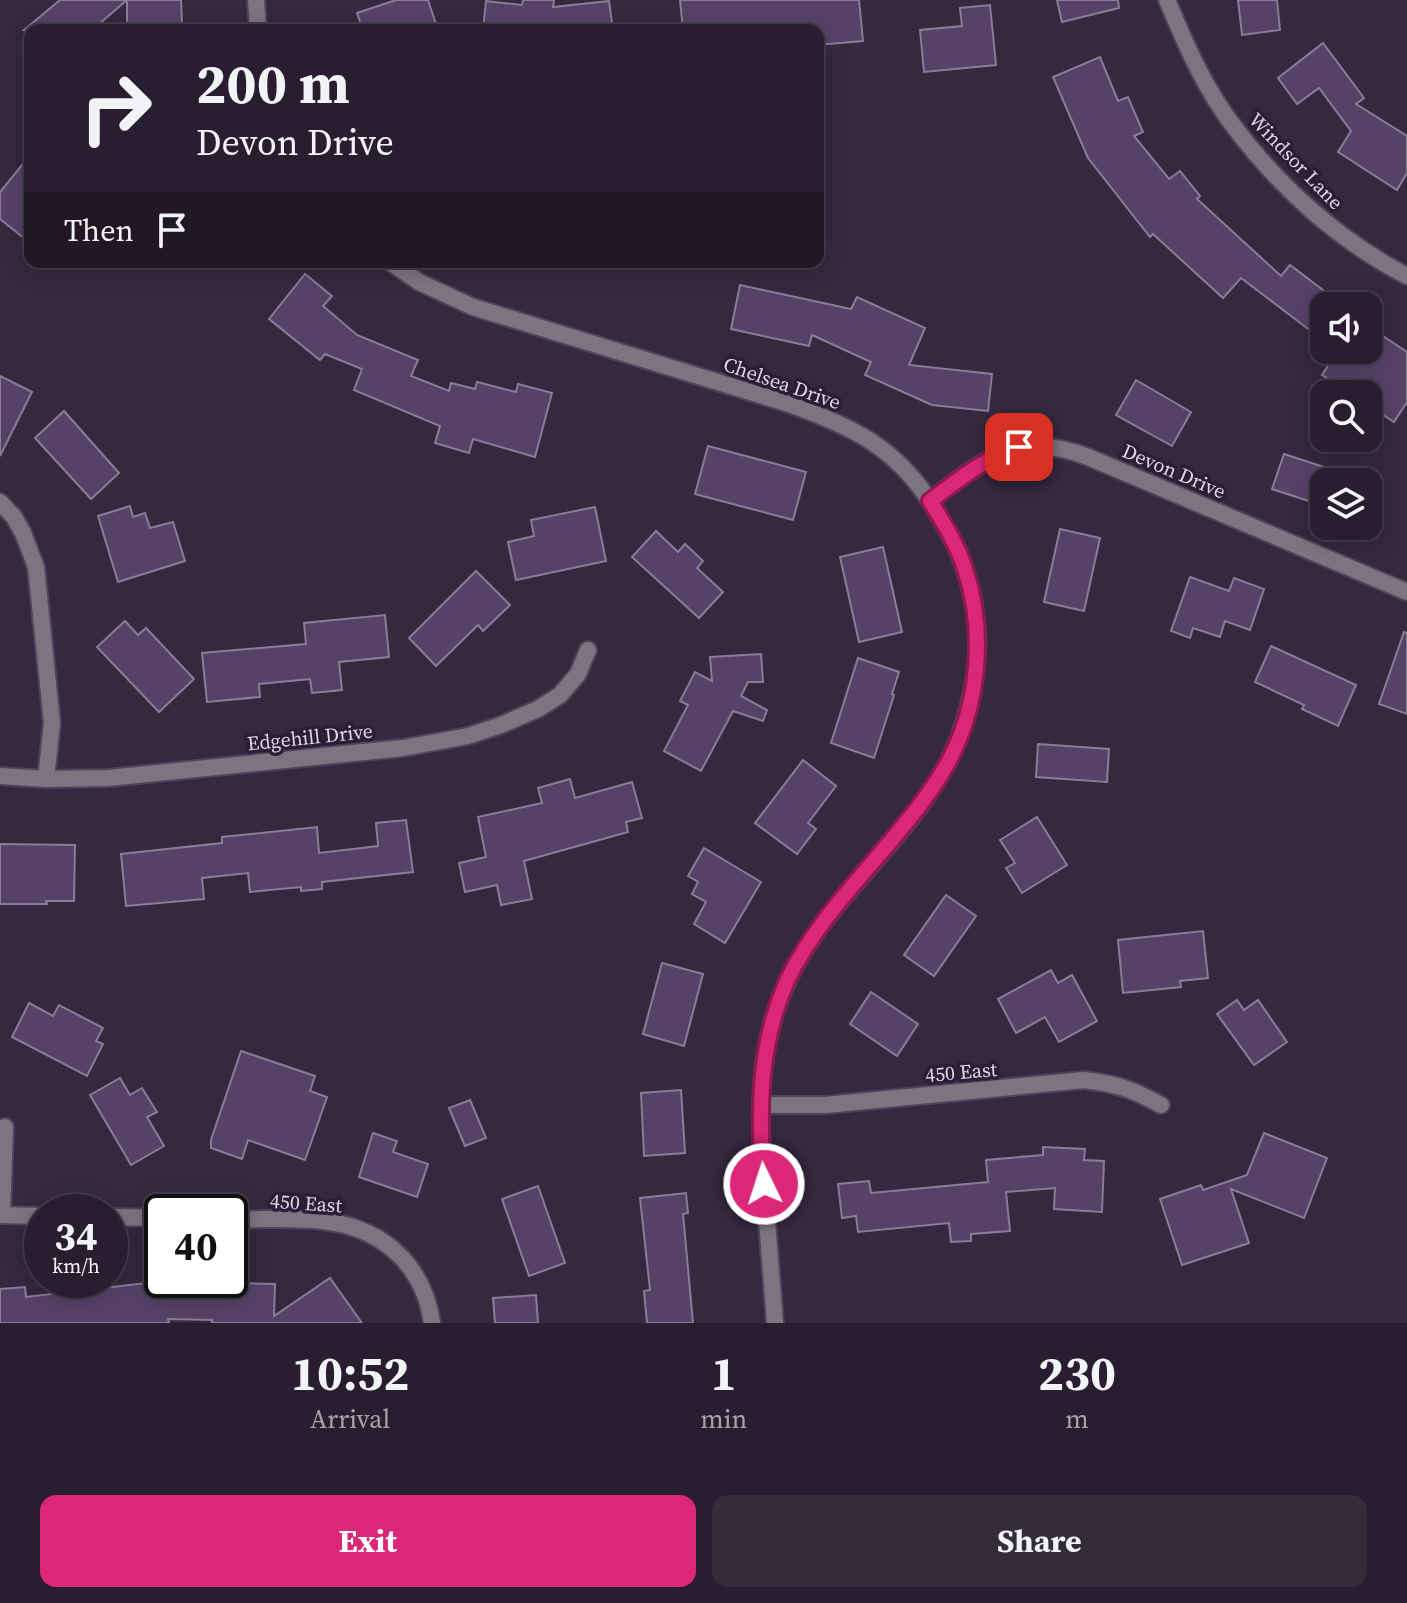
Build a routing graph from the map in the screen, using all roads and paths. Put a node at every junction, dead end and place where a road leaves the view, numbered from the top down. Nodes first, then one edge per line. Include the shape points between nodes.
1 (256, 0) edge
2 (1167, 0) edge
3 (258, 24) edge
4 (399, 268) edge
5 (1407, 276) edge
6 (930, 501) junction
7 (0, 502) edge
8 (1407, 592) edge
9 (588, 650) dead end
10 (0, 776) edge
11 (46, 779) junction
12 (761, 1105) junction
13 (1161, 1105) dead end
14 (5, 1127) dead end
15 (1, 1215) edge
16 (24, 1216) edge
17 (248, 1219) edge
18 (432, 1323) edge
19 (775, 1323) edge

1 - 3 street
2 - 5 street, Windsor Lane via 1206,83 1261,159 1327,223
4 - 6 street, Chelsea Drive via 473,307 837,422 892,456
6 - 8 street, Devon Drive via 1003,452 1052,446
6 - 12 street, Chelsea Drive via 953,538 972,591 976,666 968,715 932,788 819,927 788,980 763,1060
7 - 11 street via 23,533 36,567 52,723
9 - 11 street, Edgehill Drive via 578,674 560,695 468,736 108,778
10 - 11 street, Edgehill Drive
12 - 13 street, 450 East via 825,1105 1084,1080 1113,1083
12 - 19 street, Chelsea Drive
14 - 15 street
15 - 16 street
17 - 18 street, 450 East via 327,1221 378,1238 413,1271

